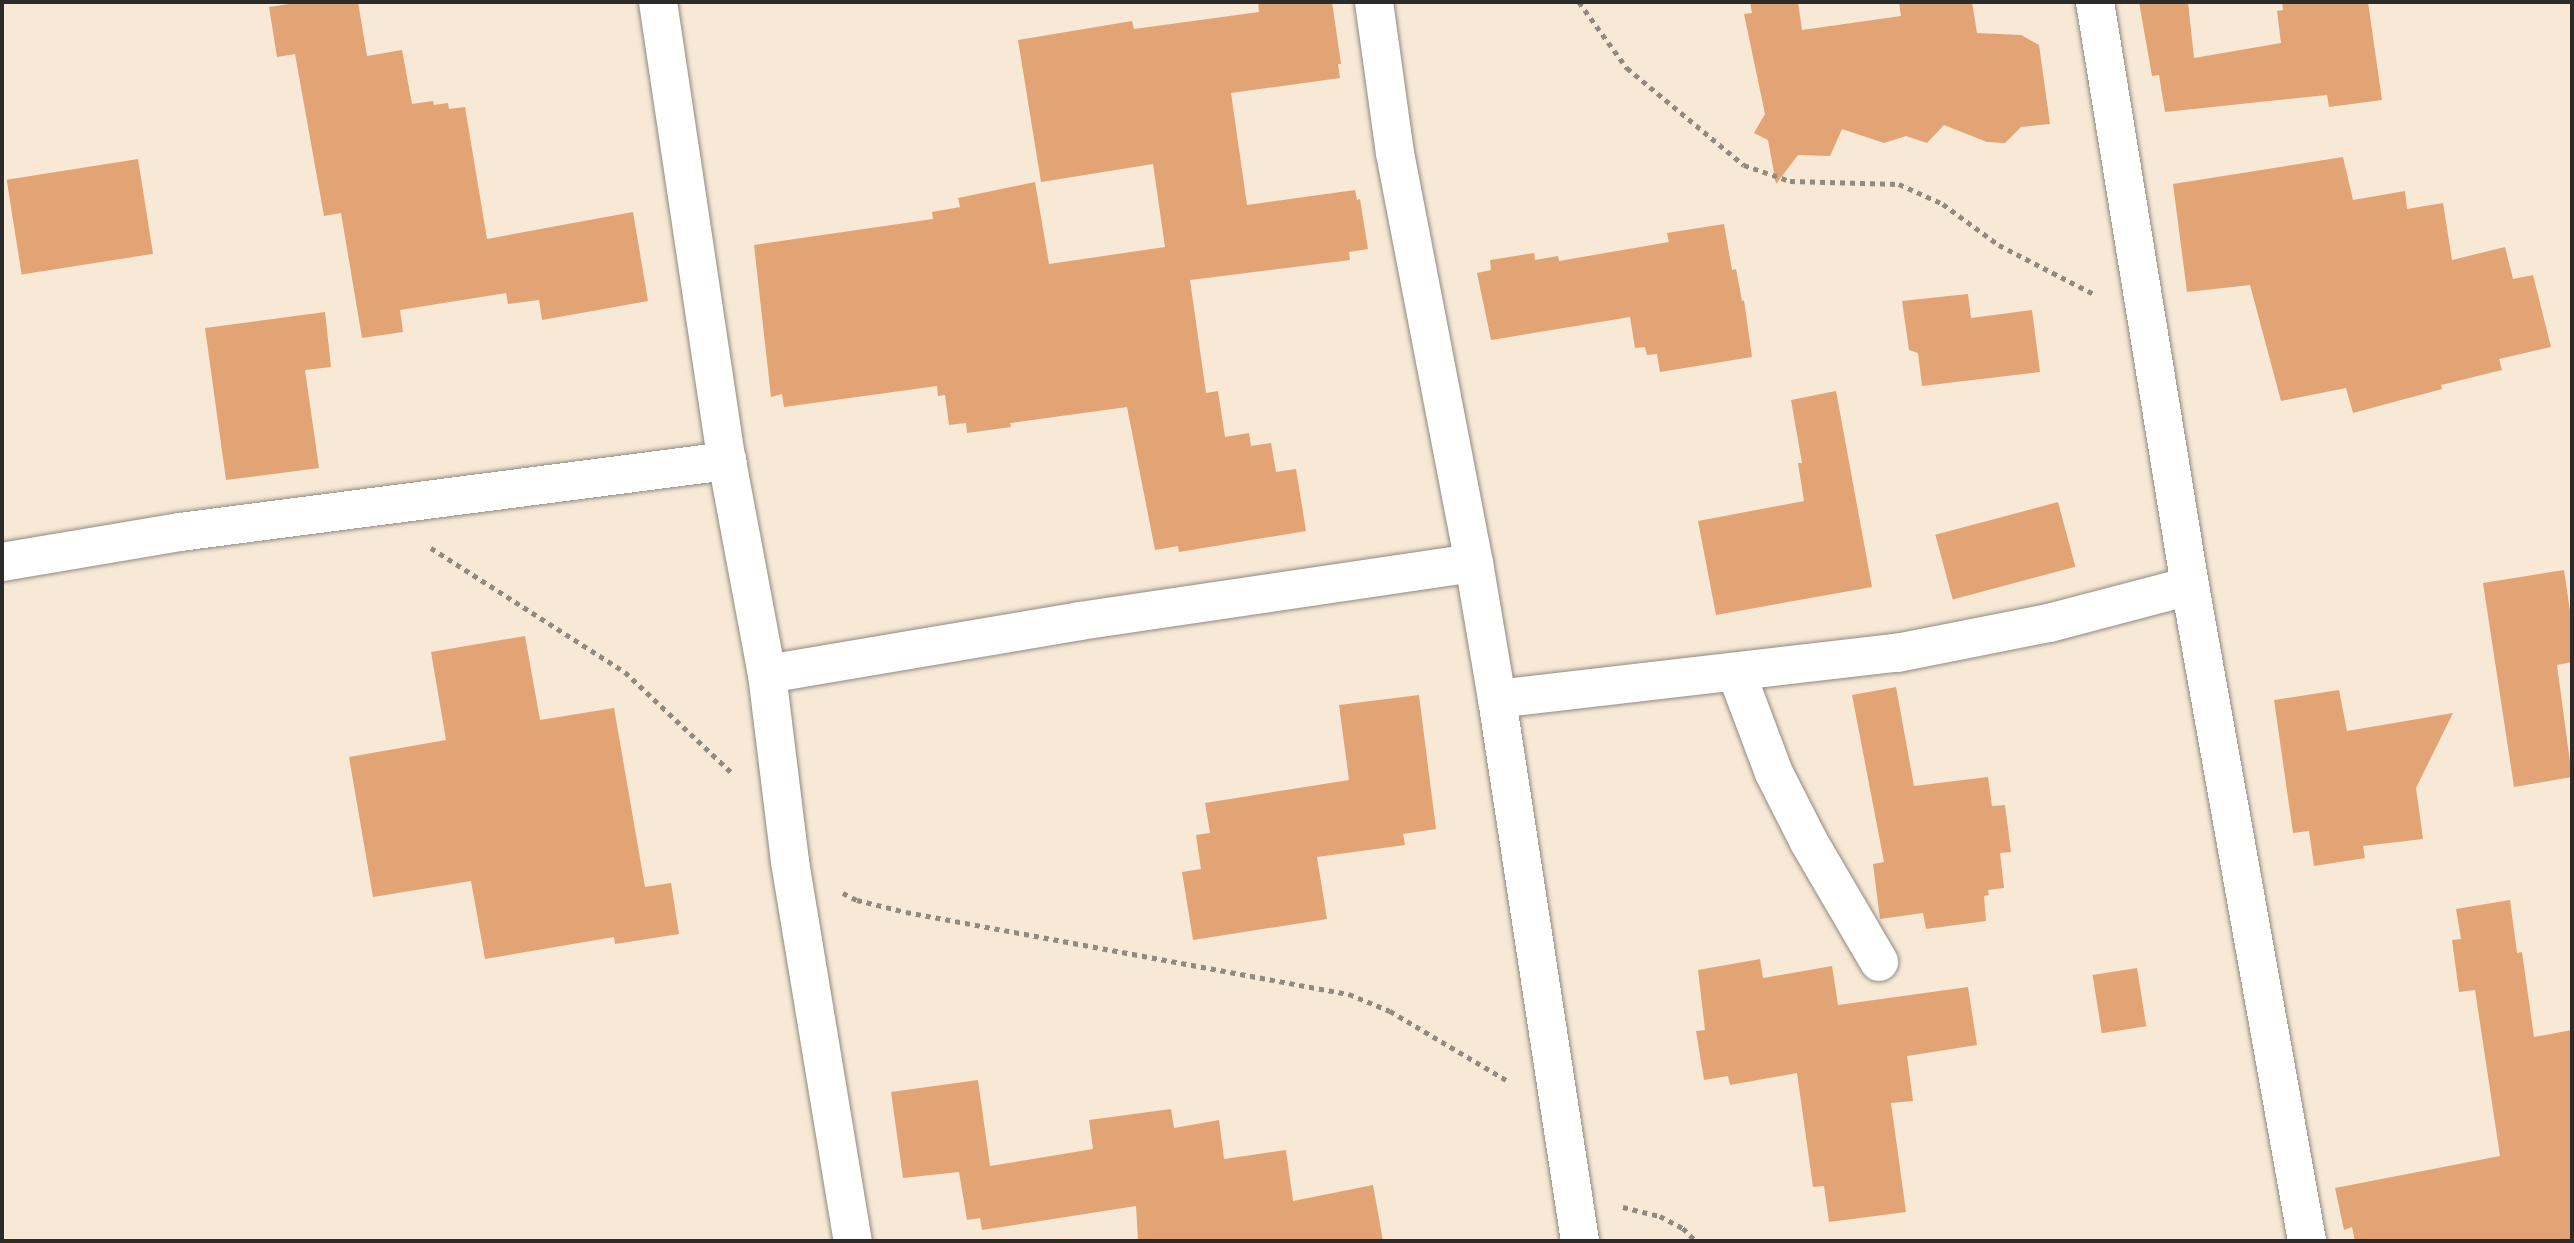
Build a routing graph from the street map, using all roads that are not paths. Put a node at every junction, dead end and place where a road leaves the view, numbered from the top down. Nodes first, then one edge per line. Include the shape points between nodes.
1 (658, 2) edge
2 (1374, 2) edge
3 (2095, 2) edge
4 (727, 461) junction
5 (2, 562) edge
6 (1474, 563) junction
7 (2190, 586) junction
8 (1736, 672) junction
9 (767, 674) junction
10 (1497, 699) junction
11 (1879, 962) dead end
12 (853, 1241) edge
13 (1580, 1241) edge
14 (2307, 1241) edge

1 - 4 street
2 - 6 street via 1395,153
3 - 7 street
4 - 5 street via 180,532
4 - 9 street
6 - 9 street via 1080,621
6 - 10 street
7 - 8 street via 2049,623 1923,648
7 - 14 street
8 - 10 street
8 - 11 street via 1774,773
9 - 12 street via 790,862
10 - 13 street

